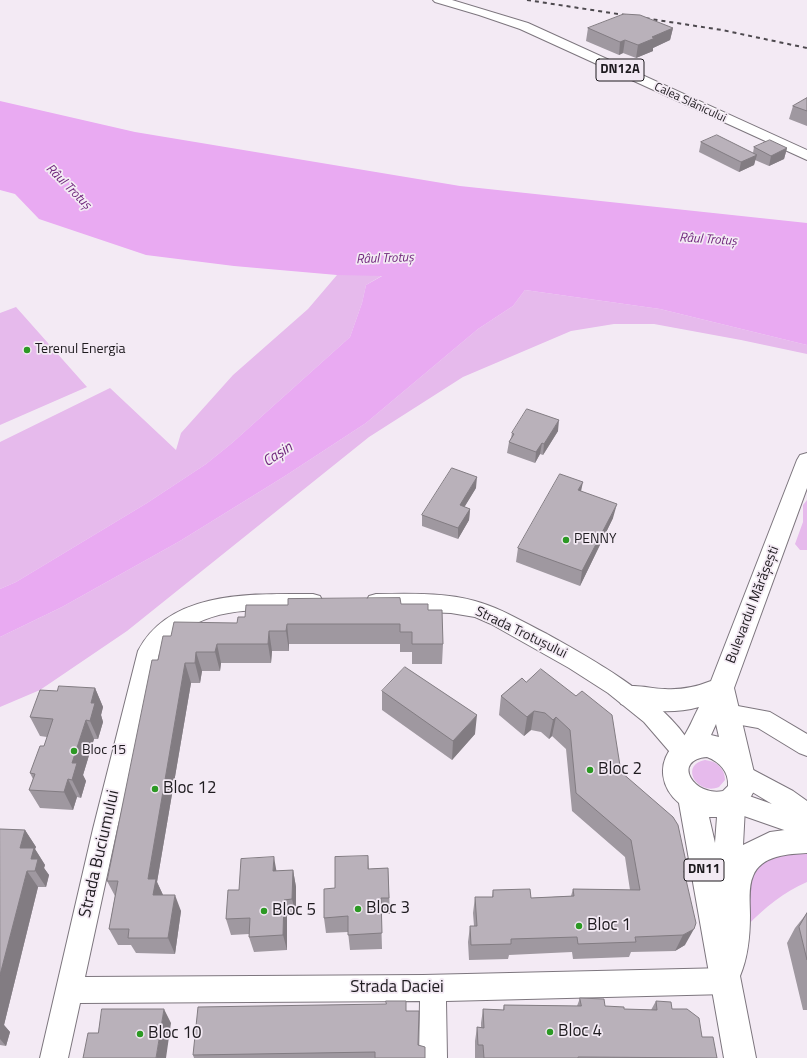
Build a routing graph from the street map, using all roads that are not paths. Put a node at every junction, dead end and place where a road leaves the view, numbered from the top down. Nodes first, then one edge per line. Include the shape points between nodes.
1 (439, 0) edge
2 (807, 156) edge
3 (807, 460) edge
4 (333, 602) edge
5 (356, 602) edge
6 (721, 688) junction
7 (630, 696) junction
8 (727, 714) junction
9 (807, 746) edge
10 (687, 749) junction
11 (740, 770) junction
12 (692, 797) junction
13 (732, 801) junction
14 (807, 815) edge
15 (807, 827) edge
16 (807, 840) edge
17 (720, 942) junction
18 (727, 981) junction
19 (433, 988) junction
20 (68, 990) junction
21 (54, 1058) edge
22 (433, 1058) edge
23 (740, 1058) edge

1 - 2 main road, Calea Slănicului / DN12A via 524,26
3 - 6 main road, Bulevardul Mărășești
4 - 20 street, Strada Buciumului via 250,603 205,610 173,625 160,636 149,651
5 - 7 street, Strada Trotușului via 437,604 483,612 563,653
6 - 7 main road via 690,700
6 - 8 main road, DN11
6 - 10 main road, Bulevardul Mărășești
7 - 10 street, Strada Trotușului
8 - 9 street via 762,719
8 - 11 main road, DN11
10 - 11 main road via 706,745 721,750 731,757
10 - 12 main road via 677,761 675,773 678,782
11 - 13 main road, DN11 via 742,787 738,797
11 - 14 street
12 - 13 main road via 718,805
12 - 17 main road, DN11
13 - 15 street
13 - 17 main road, DN11
16 - 18 main road via 776,843 754,853 744,861 737,886 735,928
17 - 18 main road, DN11
18 - 19 street, Strada Daciei
18 - 23 main road, DN11
19 - 20 street, Strada Daciei
19 - 22 street
20 - 21 street, Strada Buciumului

